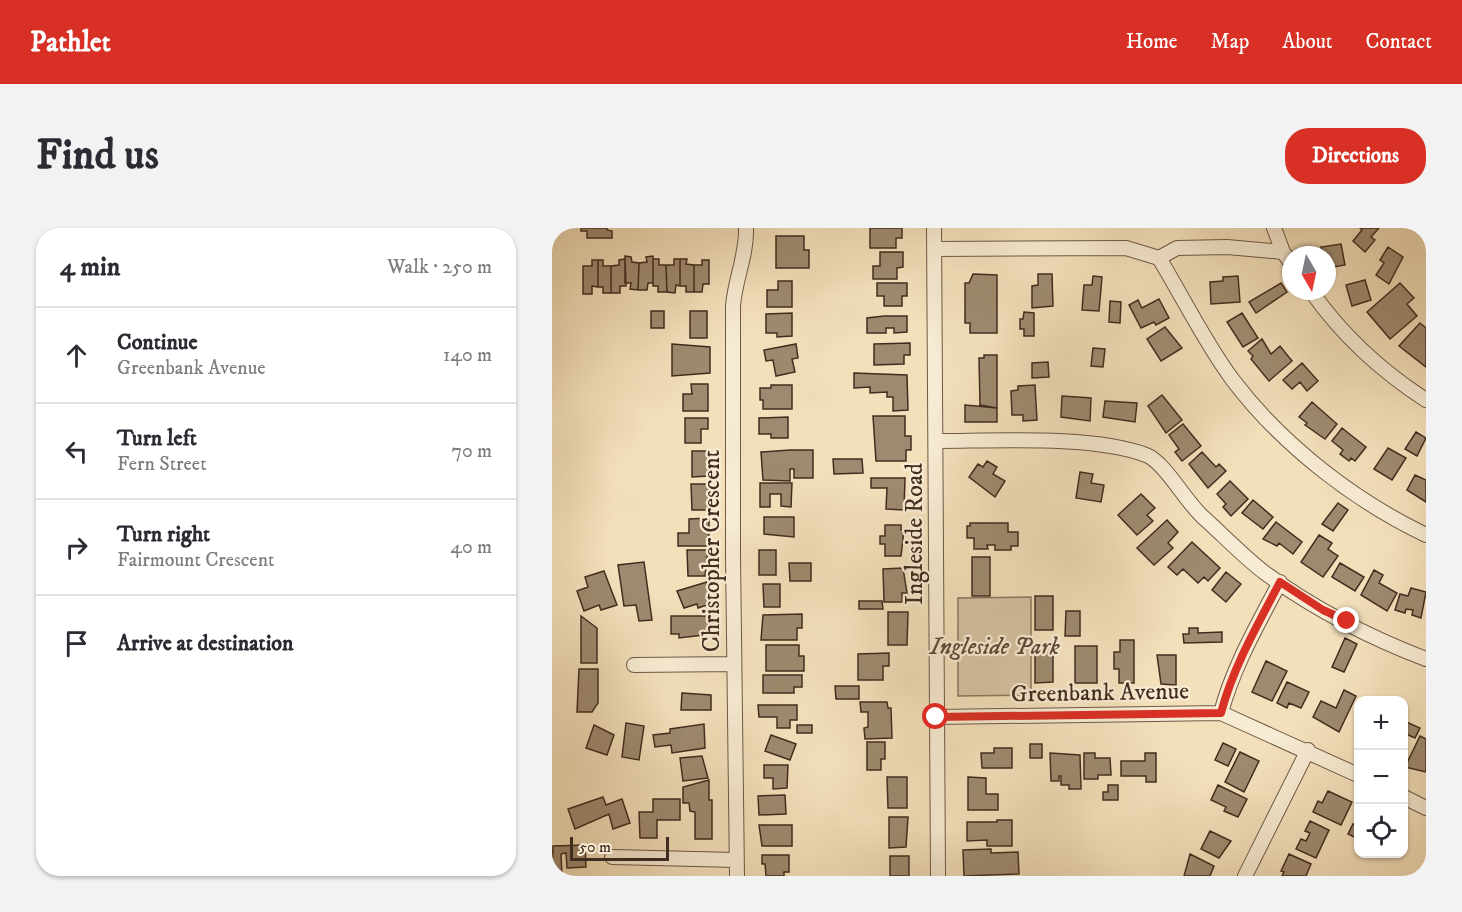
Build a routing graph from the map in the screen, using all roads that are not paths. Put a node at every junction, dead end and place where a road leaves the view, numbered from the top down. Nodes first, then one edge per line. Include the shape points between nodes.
1 (746, 228) edge
2 (934, 228) edge
3 (1274, 228) edge
4 (934, 249) junction
5 (1282, 252) joint
6 (1159, 258) junction
7 (1319, 300) edge
8 (1426, 400) edge
9 (937, 441) junction
10 (1426, 535) edge
11 (1280, 582) junction
12 (1426, 659) edge
13 (734, 664) junction
14 (634, 665) dead end
15 (1221, 713) junction
16 (936, 717) junction
17 (1308, 750) junction
18 (1354, 773) edge
19 (1408, 799) edge
20 (1426, 808) edge
21 (612, 857) dead end
22 (736, 860) junction
23 (737, 876) edge
24 (938, 876) edge
25 (1245, 876) edge

1 - 13 street, Christopher Crescent via 733,306
2 - 4 street, Ingleside Road
3 - 5 street
4 - 6 street via 1125,248
4 - 9 street, Ingleside Road
5 - 6 street via 1177,248
6 - 10 street via 1197,327 1233,380 1269,422 1360,497
7 - 8 street via 1357,346
9 - 11 street via 1055,442 1148,455 1198,513
9 - 16 street, Ingleside Road
11 - 12 street via 1323,610
11 - 15 street via 1252,635
13 - 14 street
13 - 22 street, Christopher Crescent
15 - 16 street, Greenbank Avenue
15 - 17 street, Greenbank Avenue
16 - 24 street, Ingleside Road
17 - 18 street, Greenbank Avenue
17 - 25 street
19 - 20 street
21 - 22 street
22 - 23 street, Christopher Crescent

